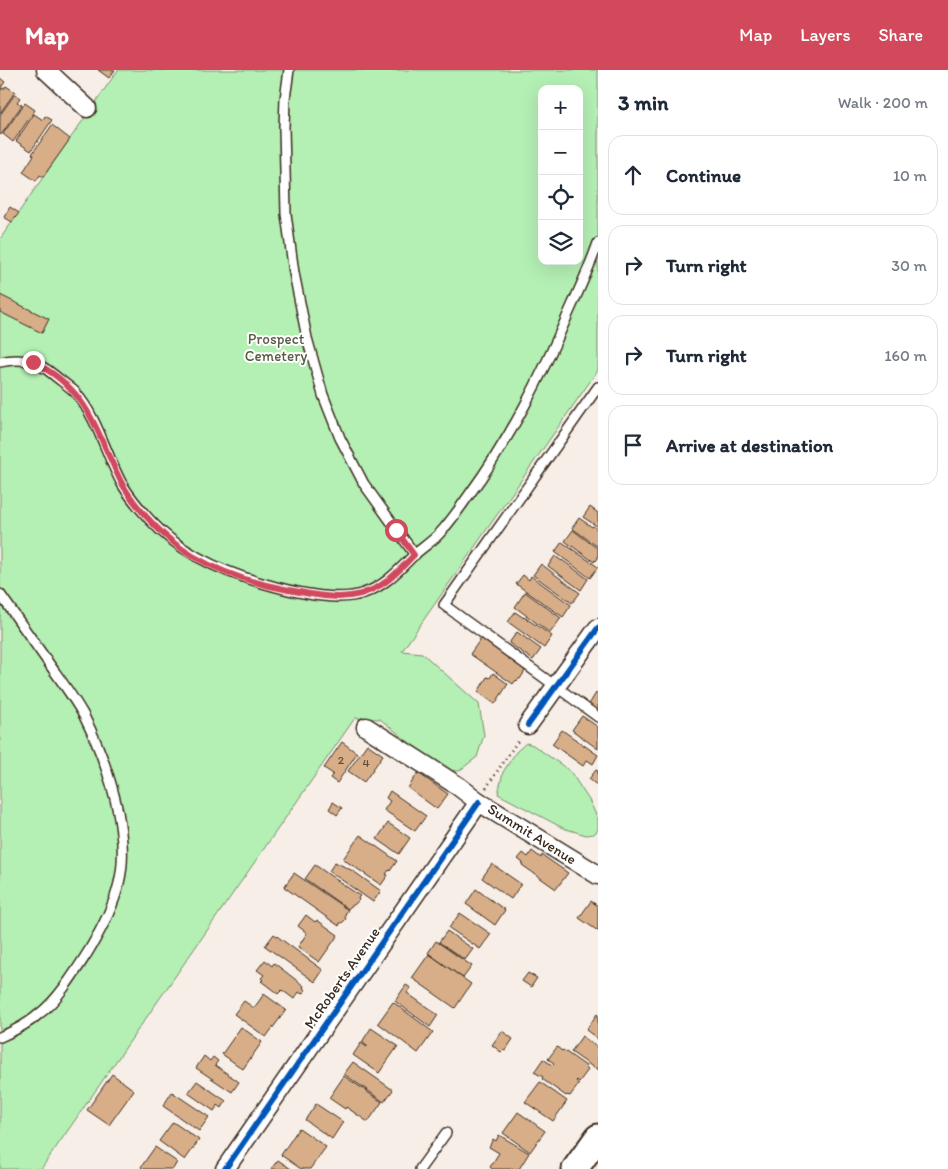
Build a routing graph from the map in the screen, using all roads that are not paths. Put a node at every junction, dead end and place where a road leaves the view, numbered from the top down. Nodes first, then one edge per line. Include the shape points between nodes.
1 (46, 70) edge
2 (289, 70) edge
3 (87, 108) dead end
4 (598, 243) edge
5 (0, 362) edge
6 (598, 387) edge
7 (414, 555) junction
8 (0, 594) edge
9 (598, 628) edge
10 (556, 687) junction
11 (598, 717) edge
12 (366, 727) dead end
13 (525, 730) road end
14 (481, 797) junction
15 (598, 875) edge
16 (0, 1037) edge
17 (446, 1133) dead end
18 (598, 1137) edge
19 (225, 1169) edge
20 (420, 1169) edge
21 (575, 1169) edge

1 - 3 street
2 - 7 lane via 284,127 286,214 307,338 323,395 340,438 364,484
4 - 7 lane via 554,347 509,436 449,522
5 - 7 lane via 33,362 45,367 75,392 94,421 117,475 134,500 167,537 192,556 217,568 277,588 340,598 364,594 381,585
6 - 10 lane via 444,606
8 - 16 lane via 70,693 94,737 115,796 123,857 113,902 78,968 41,1013
9 - 10 street
10 - 11 lane
10 - 13 street
12 - 14 street, Summit Avenue via 458,786
14 - 15 street, Summit Avenue
14 - 19 street, McRoberts Avenue
17 - 20 lane
18 - 21 street

